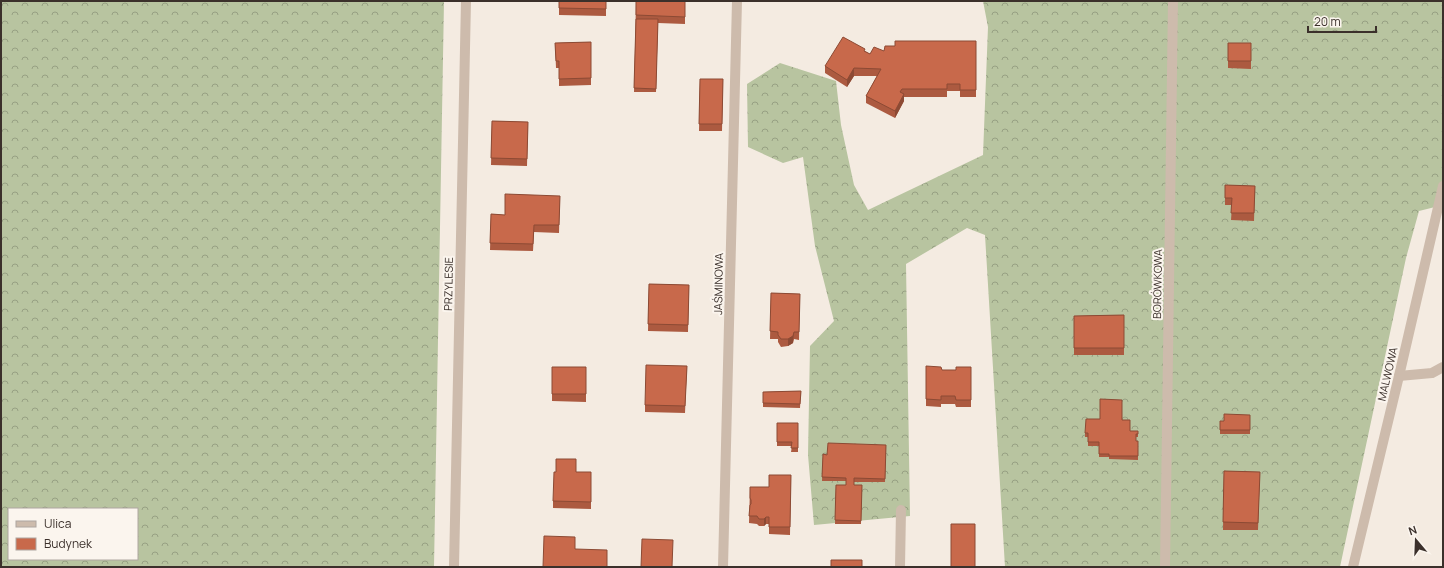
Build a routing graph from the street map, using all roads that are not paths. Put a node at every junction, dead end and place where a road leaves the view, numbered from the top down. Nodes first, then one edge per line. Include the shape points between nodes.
1 (466, 1) edge
2 (737, 1) edge
3 (1173, 1) edge
4 (1443, 186) edge
5 (1443, 367) edge
6 (1399, 376) junction
7 (901, 510) dead end
8 (454, 567) edge
9 (722, 567) edge
10 (900, 567) edge
11 (1165, 567) edge
12 (1353, 567) edge

1 - 8 street, PRZYLESIE
2 - 9 street, JAŚMINOWA
3 - 11 street, BORÓWKOWA
4 - 6 street, MALWOWA
5 - 6 street via 1432,374
6 - 12 street, MALWOWA
7 - 10 street

